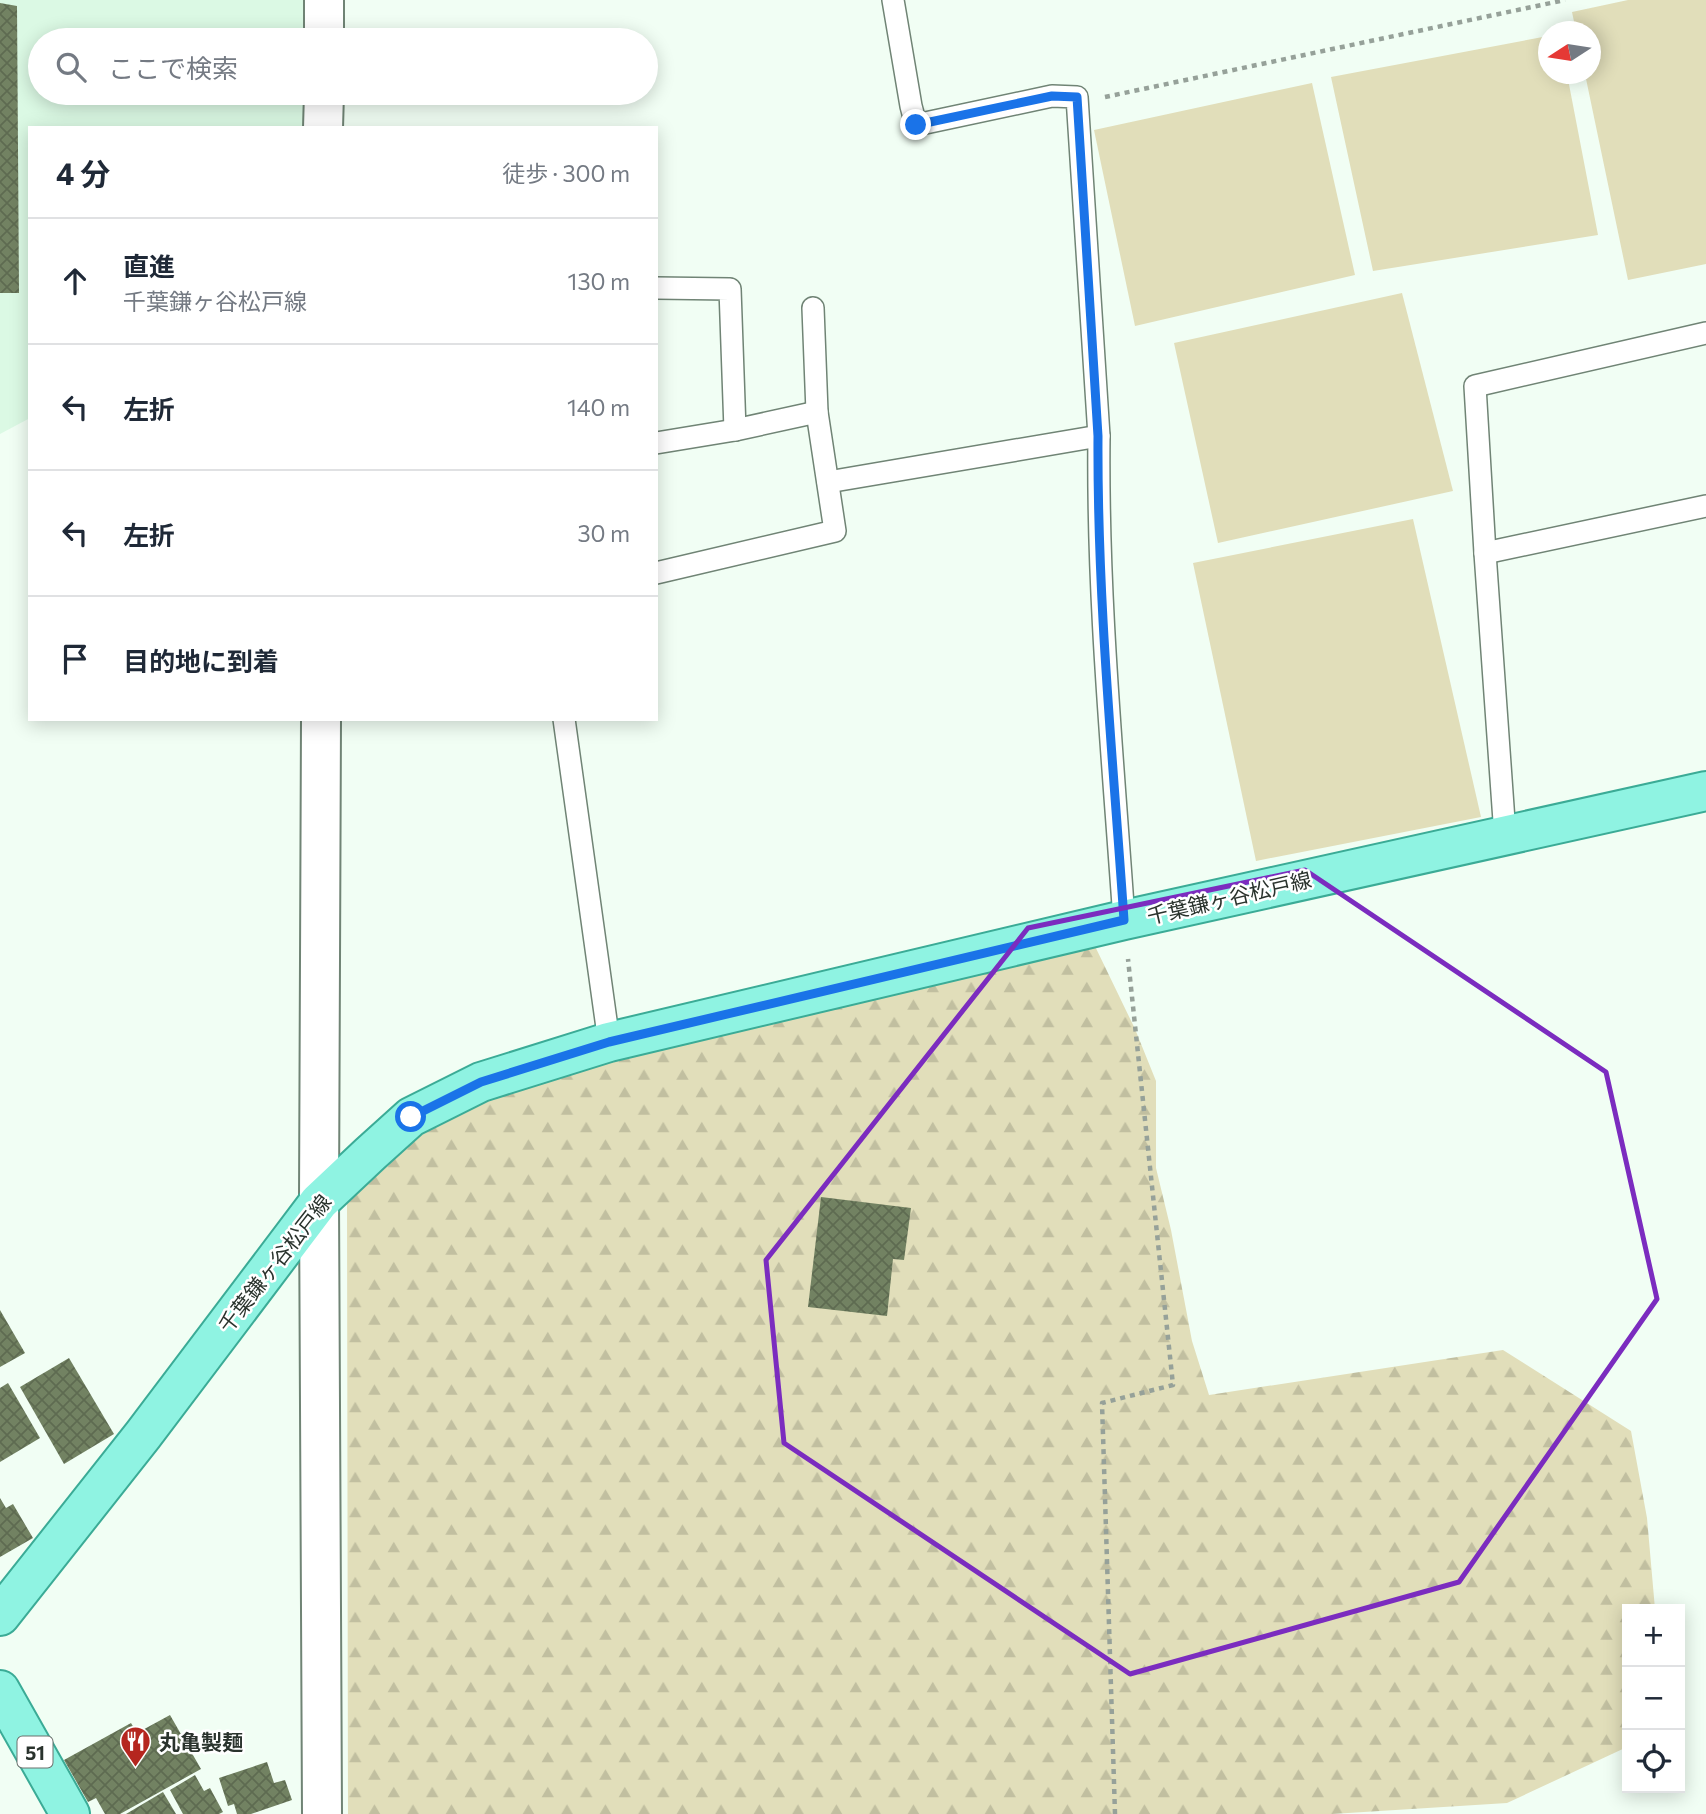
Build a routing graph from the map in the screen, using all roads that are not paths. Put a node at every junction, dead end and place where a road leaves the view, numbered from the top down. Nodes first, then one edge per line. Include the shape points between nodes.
1 (324, 0) edge
2 (893, 0) edge
3 (324, 28) edge
4 (324, 105) edge
5 (324, 126) edge
6 (658, 288) edge
7 (813, 309) dead end
8 (1706, 333) edge
9 (817, 412) junction
10 (735, 430) junction
11 (1098, 436) junction
12 (658, 443) edge
13 (828, 482) junction
14 (1706, 506) edge
15 (1485, 553) junction
16 (658, 573) edge
17 (321, 721) edge
18 (564, 721) edge
19 (1706, 791) edge
20 (1505, 835) junction
21 (1124, 920) junction
22 (609, 1042) junction
23 (319, 1202) junction
24 (0, 1616) edge
25 (0, 1690) edge
26 (70, 1814) edge
27 (322, 1814) edge

1 - 3 street
2 - 11 lane via 916,125 1052,96 1077,97
4 - 5 street
6 - 10 lane via 730,289
7 - 9 lane
8 - 15 lane via 1475,386
9 - 10 lane
9 - 13 lane
10 - 12 lane
11 - 13 lane
11 - 21 lane via 1107,673
13 - 16 lane via 835,531
14 - 15 lane
15 - 20 lane
17 - 23 street
18 - 22 lane
19 - 20 main road, 千葉鎌ヶ谷松戸線
20 - 21 main road, 千葉鎌ヶ谷松戸線
21 - 22 main road, 千葉鎌ヶ谷松戸線
22 - 23 main road, 千葉鎌ヶ谷松戸線 via 481,1082 411,1117
23 - 24 main road, 千葉鎌ヶ谷松戸線
23 - 27 street
25 - 26 main road, 51

